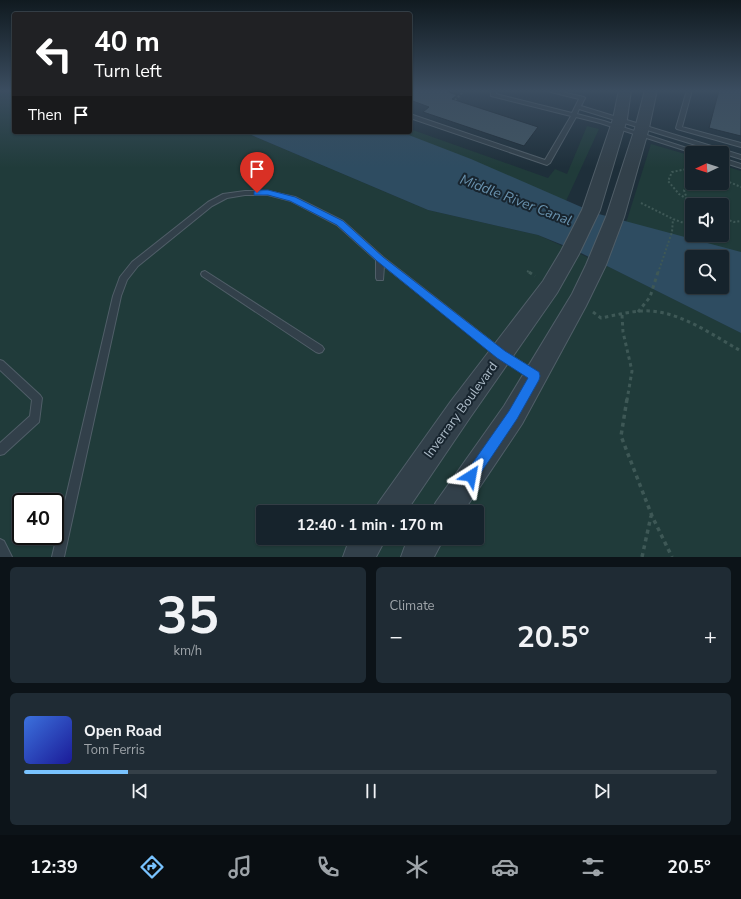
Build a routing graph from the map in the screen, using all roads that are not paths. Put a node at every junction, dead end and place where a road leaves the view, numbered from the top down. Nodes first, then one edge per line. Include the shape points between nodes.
1 (573, 116) edge
2 (580, 116) edge
3 (601, 116) edge
4 (620, 116) edge
5 (645, 116) edge
6 (682, 116) edge
7 (412, 117) edge
8 (619, 123) junction
9 (679, 128) junction
10 (641, 131) junction
11 (674, 138) junction
12 (671, 144) junction
13 (741, 145) edge
14 (685, 148) edge
15 (732, 155) junction
16 (741, 157) edge
17 (729, 162) edge
18 (733, 163) junction
19 (741, 166) edge
20 (380, 259) junction
21 (205, 274) dead end
22 (380, 278) dead end
23 (319, 350) dead end
24 (501, 354) junction
25 (0, 364) edge
26 (535, 376) junction
27 (0, 450) edge
28 (394, 505) edge
29 (451, 505) edge
30 (0, 545) edge
31 (366, 545) edge
32 (424, 545) edge
33 (6, 557) edge
34 (58, 557) edge
35 (358, 557) edge
36 (416, 557) edge

1 - 7 lane via 547,163
2 - 8 lane
3 - 8 lane
4 - 8 street, Inverrary Boulevard
5 - 10 street
6 - 9 lane
8 - 10 lane
8 - 24 street, Inverrary Boulevard via 591,210 569,254 550,287
9 - 11 lane
9 - 13 lane
10 - 11 lane
10 - 12 lane
10 - 26 street via 615,217 596,265
11 - 12 lane
11 - 15 lane
12 - 14 lane
15 - 16 lane
15 - 18 lane
17 - 18 lane
18 - 19 lane
20 - 22 lane
20 - 24 lane
20 - 34 lane via 340,223 293,199 268,193 245,193 225,196 210,204 135,264 123,279 119,290
21 - 23 lane
24 - 26 lane
24 - 28 street, Inverrary Boulevard
25 - 27 lane via 37,398 35,418
26 - 29 street via 513,415
30 - 33 lane
31 - 35 street
32 - 36 street

